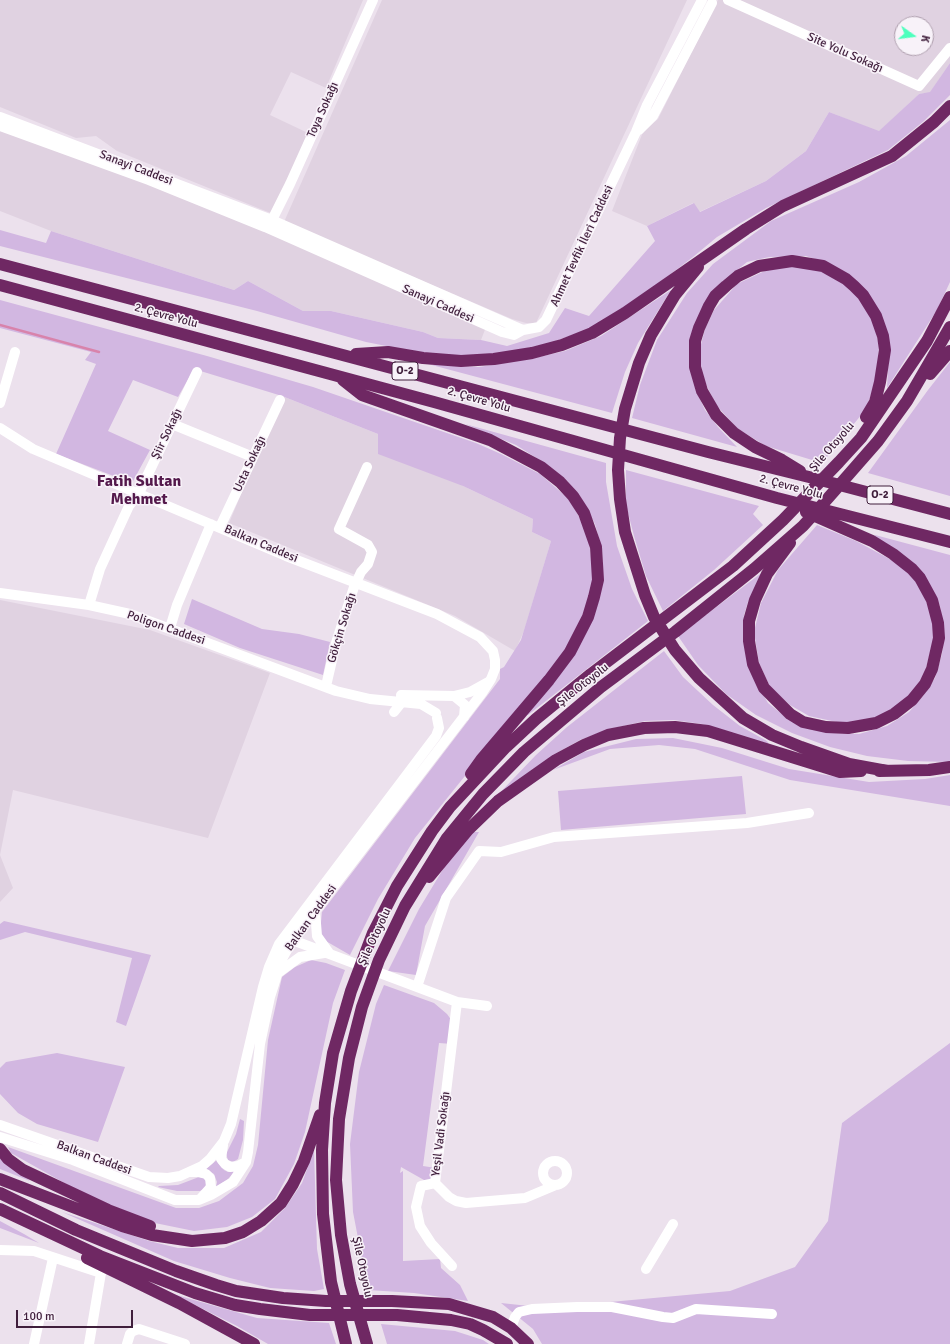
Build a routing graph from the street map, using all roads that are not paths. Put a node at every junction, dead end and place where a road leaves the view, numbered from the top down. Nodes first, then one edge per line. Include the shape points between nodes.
1 (373, 0) edge
2 (728, 0) edge
3 (709, 1) edge
4 (950, 48) edge
5 (950, 106) edge
6 (0, 117) edge
7 (0, 126) edge
8 (269, 224) junction
9 (704, 260) junction
10 (0, 264) edge
11 (0, 286) edge
12 (950, 297) edge
13 (950, 327) edge
14 (523, 330) junction
15 (950, 351) edge
16 (15, 352) dead end
17 (347, 355) junction
18 (197, 372) dead end
19 (339, 376) junction
20 (280, 400) dead end
21 (907, 401) junction
22 (0, 403) edge
23 (172, 424) junction
24 (0, 428) edge
25 (253, 457) junction
26 (839, 462) junction
27 (367, 467) dead end
28 (809, 477) junction
29 (139, 493) junction
30 (776, 498) junction
31 (947, 513) edge
32 (216, 525) junction
33 (803, 526) junction
34 (950, 542) edge
35 (356, 583) junction
36 (0, 593) edge
37 (89, 605) junction
38 (170, 628) junction
39 (491, 679) junction
40 (326, 686) junction
41 (452, 696) junction
42 (402, 702) junction
43 (394, 712) dead end
44 (437, 716) junction
45 (462, 720) junction
46 (950, 767) edge
47 (887, 771) junction
48 (450, 807) junction
49 (809, 813) dead end
50 (405, 906) junction
51 (315, 911) junction
52 (288, 938) junction
53 (327, 954) junction
54 (276, 974) junction
55 (417, 987) junction
56 (457, 1002) junction
57 (487, 1006) dead end
58 (325, 1103) junction
59 (0, 1125) edge
60 (0, 1137) edge
61 (224, 1141) junction
62 (0, 1149) edge
63 (246, 1162) junction
64 (190, 1172) junction
65 (0, 1179) edge
66 (435, 1183) junction
67 (556, 1185) dead end
68 (0, 1193) edge
69 (199, 1200) junction
70 (0, 1209) edge
71 (673, 1224) dead end
72 (44, 1231) junction
73 (176, 1240) junction
74 (0, 1250) edge
75 (52, 1258) junction
76 (452, 1266) dead end
77 (646, 1269) dead end
78 (772, 1314) dead end
79 (511, 1328) junction
80 (366, 1341) edge
81 (345, 1343) edge
82 (34, 1344) edge
83 (89, 1344) edge
84 (127, 1344) edge
85 (185, 1344) edge
86 (254, 1344) edge
87 (507, 1344) edge
88 (528, 1344) edge

1 - 8 street, Toya Sokağı via 290,184
2 - 4 street, Site Yolu Sokağı via 919,86
3 - 14 street, Ahmet Tevfik İleri Caddesi via 652,116 636,132 546,320 539,327
5 - 9 highway via 892,156 783,206
6 - 8 street, Sanayi Caddesi
7 - 8 street, Sanayi Caddesi
8 - 14 street, Sanayi Caddesi
8 - 14 street, Sanayi Caddesi via 502,332 514,335
9 - 17 highway via 592,333 532,352 494,360 461,361 388,352
9 - 47 highway via 676,295 651,335 639,363 625,409 618,470 620,499 625,532 645,595 654,617 675,650 699,678 743,718 772,735 849,764
10 - 17 highway, 2. Çevre Yolu / O-2
11 - 19 highway, 2. Çevre Yolu / O-2
12 - 26 highway, Şile Otoyolu via 927,340 861,438
13 - 21 highway
15 - 21 highway
16 - 22 street
17 - 28 highway, 2. Çevre Yolu / O-2
18 - 23 street, Şiir Sokağı
19 - 30 highway, 2. Çevre Yolu / O-2
19 - 48 highway via 362,395 490,440 541,467 573,496 584,513 596,547 598,580 594,597 588,617 570,652 481,760
20 - 25 street, Usta Sokağı
21 - 33 highway via 855,467
23 - 25 street
23 - 29 street, Şiir Sokağı
24 - 29 street, Balkan Caddesi via 33,449
25 - 32 street, Usta Sokağı
26 - 28 highway via 875,402 885,350 876,316 854,286 823,266 792,261 769,263 748,270 715,296 704,316 695,341 698,380 708,404 725,426
26 - 48 highway, Şile Otoyolu via 734,566 536,719
27 - 35 street, Gökçin Sokağı via 339,529 368,545 372,552
28 - 31 highway, 2. Çevre Yolu / O-2
29 - 32 street, Balkan Caddesi
29 - 37 street, Şiir Sokağı via 129,506 100,569
30 - 33 highway via 872,541 893,554 912,568 932,600 939,638 937,654 928,679 912,700 894,714 876,723 848,728 803,722 764,688 752,664 749,621 755,600 768,574
30 - 34 highway, 2. Çevre Yolu / O-2
32 - 35 street, Balkan Caddesi
32 - 38 street, Usta Sokağı via 177,605
33 - 50 highway, Şile Otoyolu via 754,569 574,709 501,774 447,838
35 - 39 street, Balkan Caddesi via 426,610 480,637 492,650 495,660
35 - 40 street, Gökçin Sokağı via 336,643
36 - 37 street, Poligon Caddesi
37 - 38 street, Poligon Caddesi via 130,614
38 - 40 street, Poligon Caddesi
39 - 41 street via 470,692
39 - 45 street, Balkan Caddesi
40 - 41 street via 386,694
40 - 42 street via 358,696
41 - 44 street via 440,699 437,704
41 - 45 street via 464,704 466,709
42 - 43 street
42 - 44 street via 421,704
44 - 45 street via 448,726
44 - 52 street, Balkan Caddesi via 439,728 436,736
45 - 51 street, Balkan Caddesi
46 - 47 highway
47 - 50 highway via 840,772 708,731 675,727 644,728 608,735 556,760 498,801 468,830
48 - 58 highway, Şile Otoyolu via 398,886 363,956 333,1053
49 - 55 street via 747,823 554,837 501,852 479,851 446,898
50 - 80 highway, Şile Otoyolu via 369,985 347,1066 336,1148 337,1207 350,1284
51 - 52 street, Balkan Caddesi
51 - 53 street via 317,936
52 - 53 street
52 - 54 street, Balkan Caddesi
52 - 61 street, Balkan Caddesi via 272,959 265,980 231,1124
53 - 54 street via 300,957
53 - 55 street
54 - 63 street, Balkan Caddesi via 260,1044
55 - 56 street
56 - 57 street
56 - 66 street, Yeşil Vadi Sokağı
58 - 73 highway via 293,1184 281,1202 261,1221 243,1232 225,1238
58 - 81 highway, Şile Otoyolu via 322,1150 323,1214 331,1282
59 - 64 street, Balkan Caddesi via 149,1177 168,1178
60 - 69 street via 73,1160 175,1200
61 - 63 street via 221,1160 225,1164 230,1167
61 - 64 street via 210,1159
62 - 73 highway via 8,1159 42,1180
63 - 69 street, Balkan Caddesi via 233,1182
64 - 69 street via 206,1174 211,1182 211,1187
65 - 73 highway via 122,1226
66 - 67 street, Yeşil Vadi Sokağı via 449,1197 466,1203 525,1198
66 - 76 street via 421,1186 416,1208 420,1226 431,1243
68 - 79 highway via 116,1247 236,1291 305,1300 449,1304 493,1317
70 - 72 highway
71 - 77 street
72 - 86 highway via 77,1254 179,1303
72 - 87 highway via 152,1277 235,1305 310,1315 397,1315 451,1320 470,1324
74 - 75 street via 34,1251
75 - 82 street
75 - 83 street via 101,1273
78 - 79 street via 696,1309 673,1318 612,1308 532,1309 519,1312 514,1317
79 - 88 highway
84 - 85 street via 133,1330 140,1329

